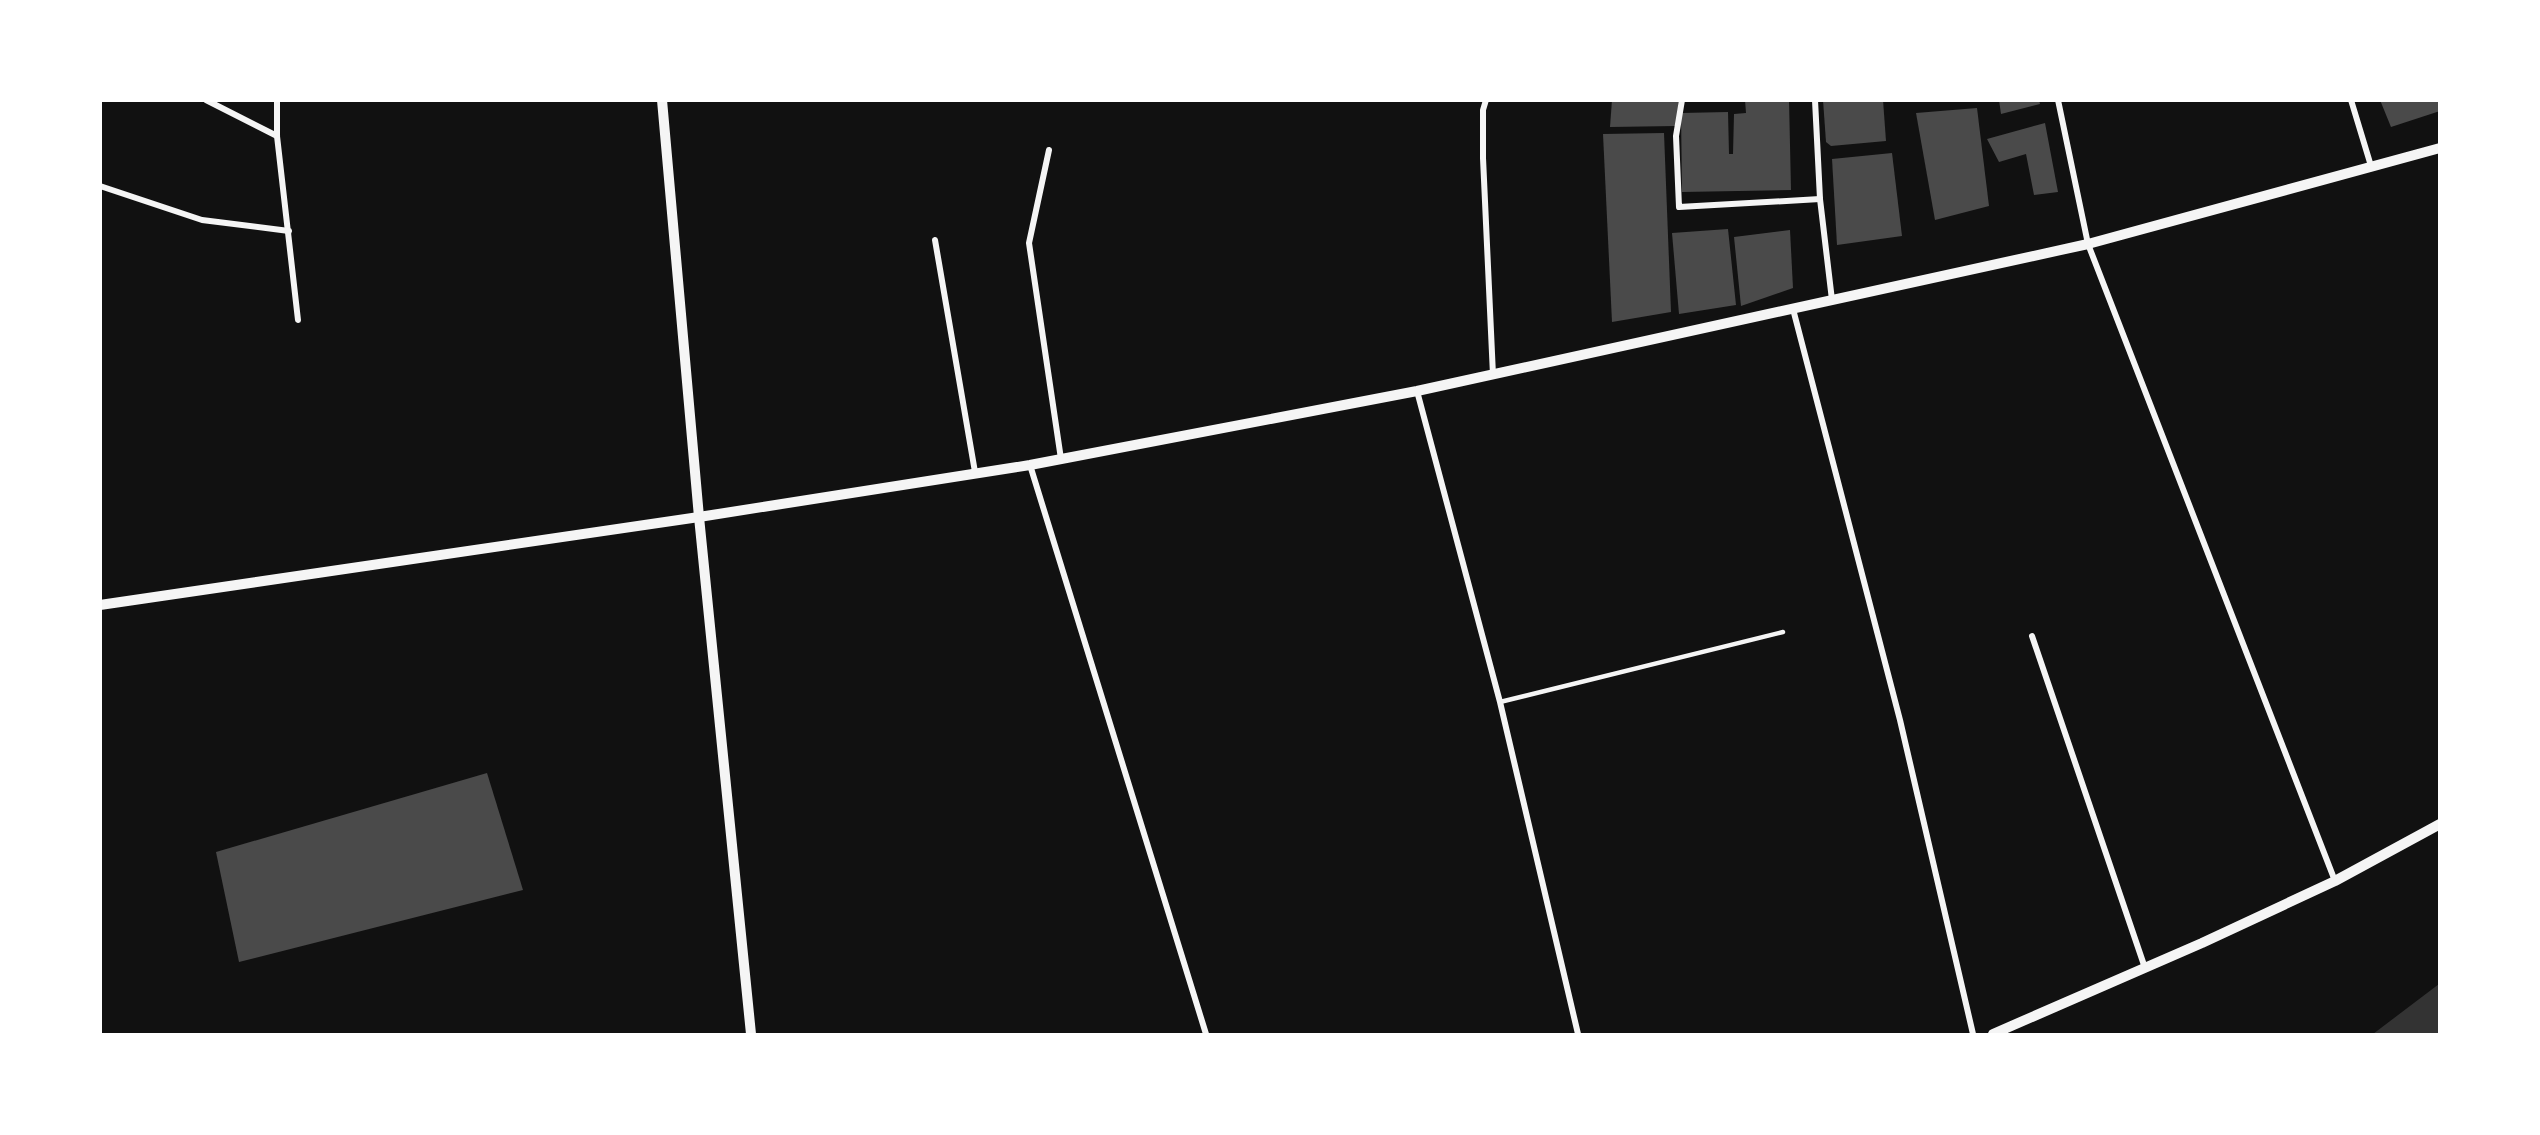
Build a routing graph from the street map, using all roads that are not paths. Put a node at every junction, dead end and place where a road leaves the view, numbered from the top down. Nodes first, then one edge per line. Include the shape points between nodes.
1 (206, 100) edge
2 (277, 100) edge
3 (655, 100) edge
4 (1486, 100) edge
5 (1682, 100) edge
6 (1815, 100) edge
7 (2058, 100) edge
8 (2351, 100) edge
9 (662, 101) edge
10 (277, 136) junction
11 (2439, 148) edge
12 (1049, 150) dead end
13 (2371, 166) junction
14 (100, 186) edge
15 (1820, 199) junction
16 (289, 231) junction
17 (935, 240) dead end
18 (2088, 244) junction
19 (1832, 300) junction
20 (1793, 309) junction
21 (298, 320) dead end
22 (1493, 375) junction
23 (1417, 391) junction
24 (1061, 459) junction
25 (1030, 465) junction
26 (975, 472) junction
27 (699, 517) junction
28 (100, 605) edge
29 (1783, 632) dead end
30 (2032, 636) dead end
31 (1500, 702) junction
32 (2439, 824) edge
33 (2335, 881) junction
34 (2145, 968) junction
35 (751, 1035) edge
36 (1206, 1035) edge
37 (1578, 1035) edge
38 (1973, 1035) edge
39 (1994, 1035) edge

1 - 10 street
2 - 10 street
3 - 9 street
4 - 22 street via 1483,158
5 - 15 street via 1677,136 1679,207
6 - 15 street
7 - 18 street
8 - 13 street
9 - 27 street
10 - 16 street
11 - 13 street
12 - 24 street via 1029,243
13 - 18 street
14 - 16 street via 202,220
15 - 19 street
16 - 21 street
17 - 26 street
18 - 19 street
18 - 33 street
19 - 20 street
20 - 22 street
20 - 38 street via 1900,720
22 - 23 street
23 - 24 street
23 - 31 street
24 - 25 street
25 - 26 street
25 - 36 street
26 - 27 street
27 - 28 street
27 - 35 street
29 - 31 lane
30 - 34 street
31 - 37 street
32 - 33 street
33 - 34 street
34 - 39 street

